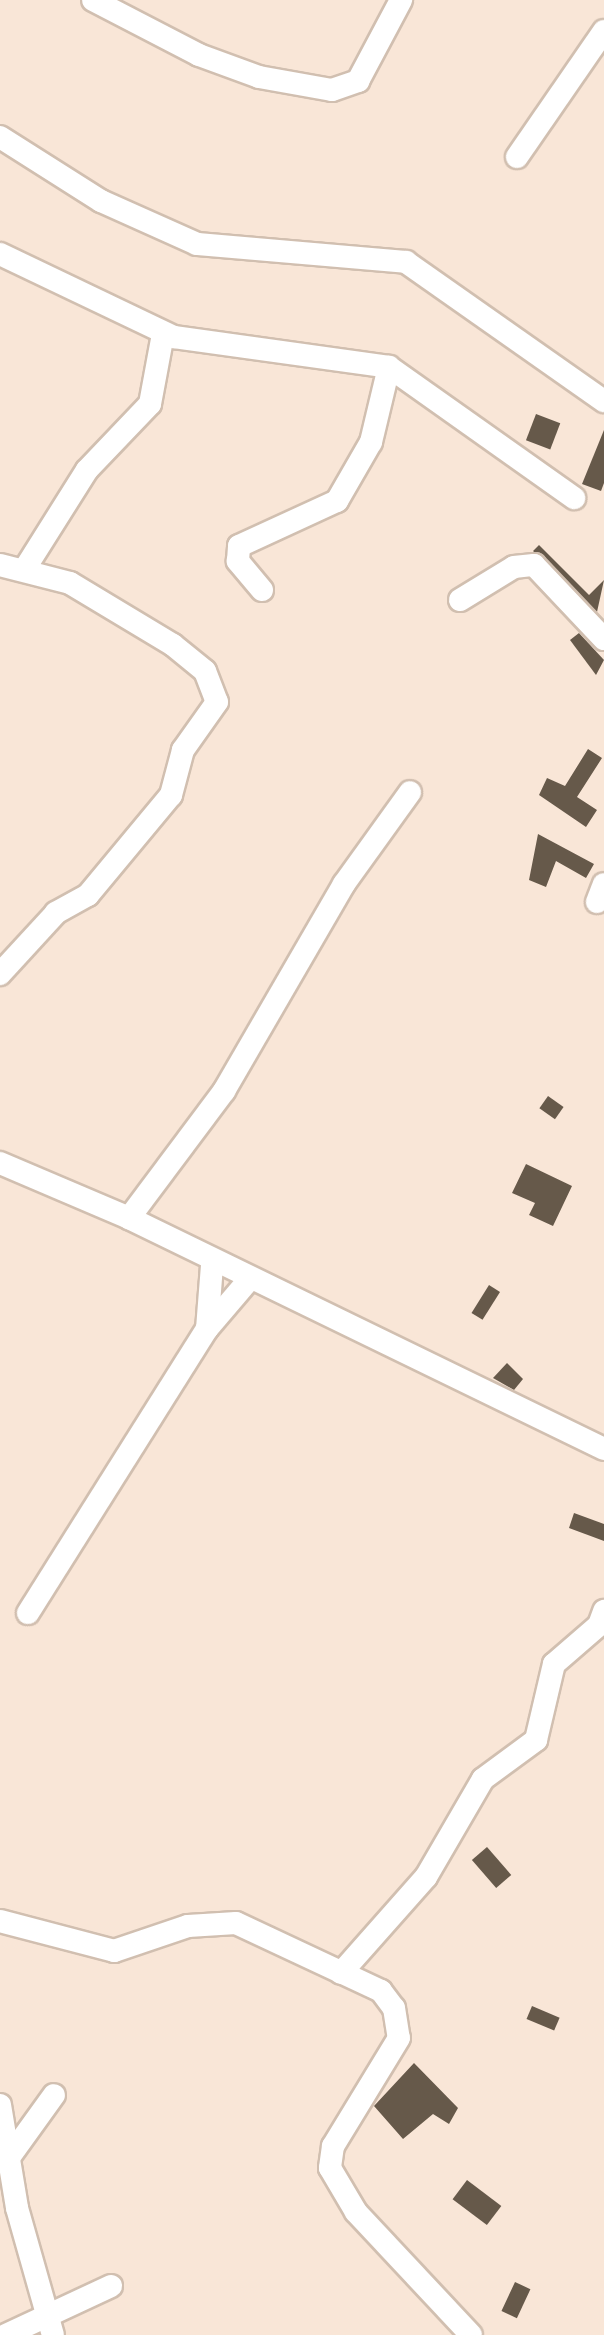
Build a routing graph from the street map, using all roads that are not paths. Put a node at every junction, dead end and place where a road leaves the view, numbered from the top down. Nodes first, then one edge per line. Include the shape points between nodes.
1 (93, 0) edge
2 (401, 0) edge
3 (604, 31) edge
4 (0, 137) edge
5 (517, 157) dead end
6 (0, 254) edge
7 (163, 334) junction
8 (389, 367) junction
9 (604, 401) edge
10 (574, 498) dead end
11 (0, 565) edge
12 (24, 570) junction
13 (262, 590) dead end
14 (460, 600) dead end
15 (603, 636) edge
16 (410, 792) dead end
17 (0, 974) edge
18 (0, 1163) edge
19 (129, 1218) junction
20 (212, 1265) junction
21 (248, 1281) junction
22 (207, 1329) junction
23 (604, 1449) edge
24 (604, 1611) edge
25 (28, 1613) dead end
26 (0, 1921) edge
27 (341, 1973) junction
28 (54, 2095) dead end
29 (0, 2105) edge
30 (7, 2174) edge
31 (9, 2205) edge
32 (111, 2286) dead end
33 (50, 2324) edge
34 (6, 2335) edge
35 (471, 2335) edge

1 - 2 street via 199,55 259,77 332,90 358,81
3 - 5 street
4 - 9 street via 101,201 197,244 406,262
6 - 7 street
7 - 8 street
7 - 12 street via 150,404 87,470
8 - 10 street
8 - 13 street via 371,442 337,501 239,546 238,561
11 - 12 street
12 - 17 street via 70,583 189,656 213,682 217,702 183,750 171,795 88,895 56,913
14 - 15 street via 514,567 534,565
16 - 19 street via 337,895 224,1091
18 - 19 street
19 - 20 street
20 - 21 street
20 - 22 street
21 - 22 street
21 - 23 street
22 - 25 street
24 - 27 street via 599,1625 554,1664 536,1740 483,1779 426,1877
26 - 27 street via 114,1951 188,1926 236,1923
27 - 35 street via 389,1998 399,2038 333,2146 330,2168 356,2212
28 - 30 street
29 - 30 street
30 - 31 street
31 - 33 street
32 - 33 street
33 - 34 street

